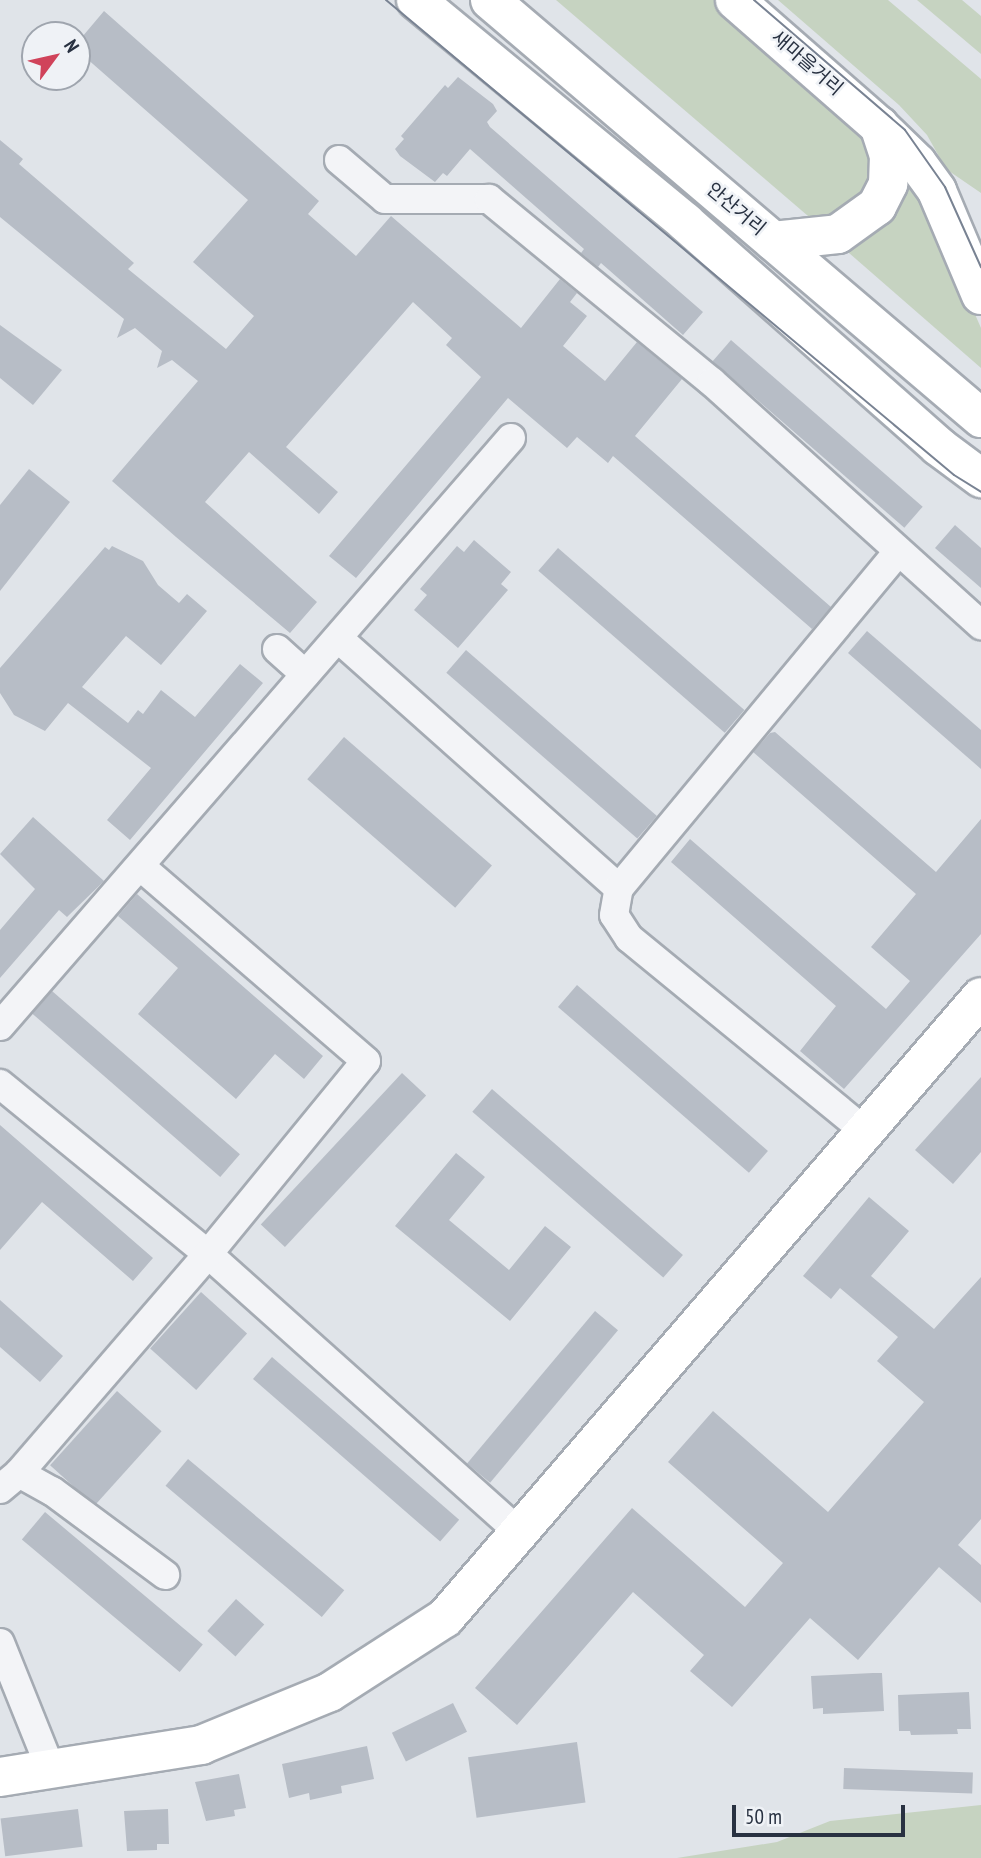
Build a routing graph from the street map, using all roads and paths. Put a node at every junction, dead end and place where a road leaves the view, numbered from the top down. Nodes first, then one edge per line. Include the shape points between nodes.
1 (416, 0) edge
2 (491, 0) edge
3 (736, 0) edge
4 (879, 127) junction
5 (339, 160) dead end
6 (773, 241) junction
7 (981, 295) edge
8 (981, 418) edge
9 (511, 438) dead end
10 (981, 478) edge
11 (897, 553) junction
12 (981, 625) edge
13 (338, 638) junction
14 (277, 649) dead end
15 (305, 674) junction
16 (140, 866) junction
17 (619, 888) junction
18 (981, 997) edge
19 (0, 1026) edge
20 (0, 1084) edge
21 (866, 1132) junction
22 (208, 1254) junction
23 (10, 1481) edge
24 (520, 1534) junction
25 (165, 1575) dead end
26 (0, 1643) edge
27 (51, 1770) junction
28 (0, 1777) edge

1 - 10 main road via 685,222 938,446
2 - 6 main road, 안산거리
3 - 4 main road, 새마을거리
4 - 6 main road via 888,156 888,184 877,206 838,234
4 - 7 main road, 새마을거리 via 917,163 937,191
5 - 11 street via 385,200 489,199 712,382
6 - 8 main road, 안산거리
9 - 13 street
11 - 12 street
11 - 17 street
13 - 15 street
13 - 17 street
14 - 15 street
15 - 16 street
16 - 19 street
16 - 22 street via 366,1060
17 - 21 street via 614,915 629,938
18 - 21 main road
20 - 22 street
21 - 24 main road
22 - 23 street
22 - 24 street
23 - 25 street via 52,1491
24 - 27 main road via 445,1618 330,1692 201,1745
26 - 27 street
27 - 28 main road

